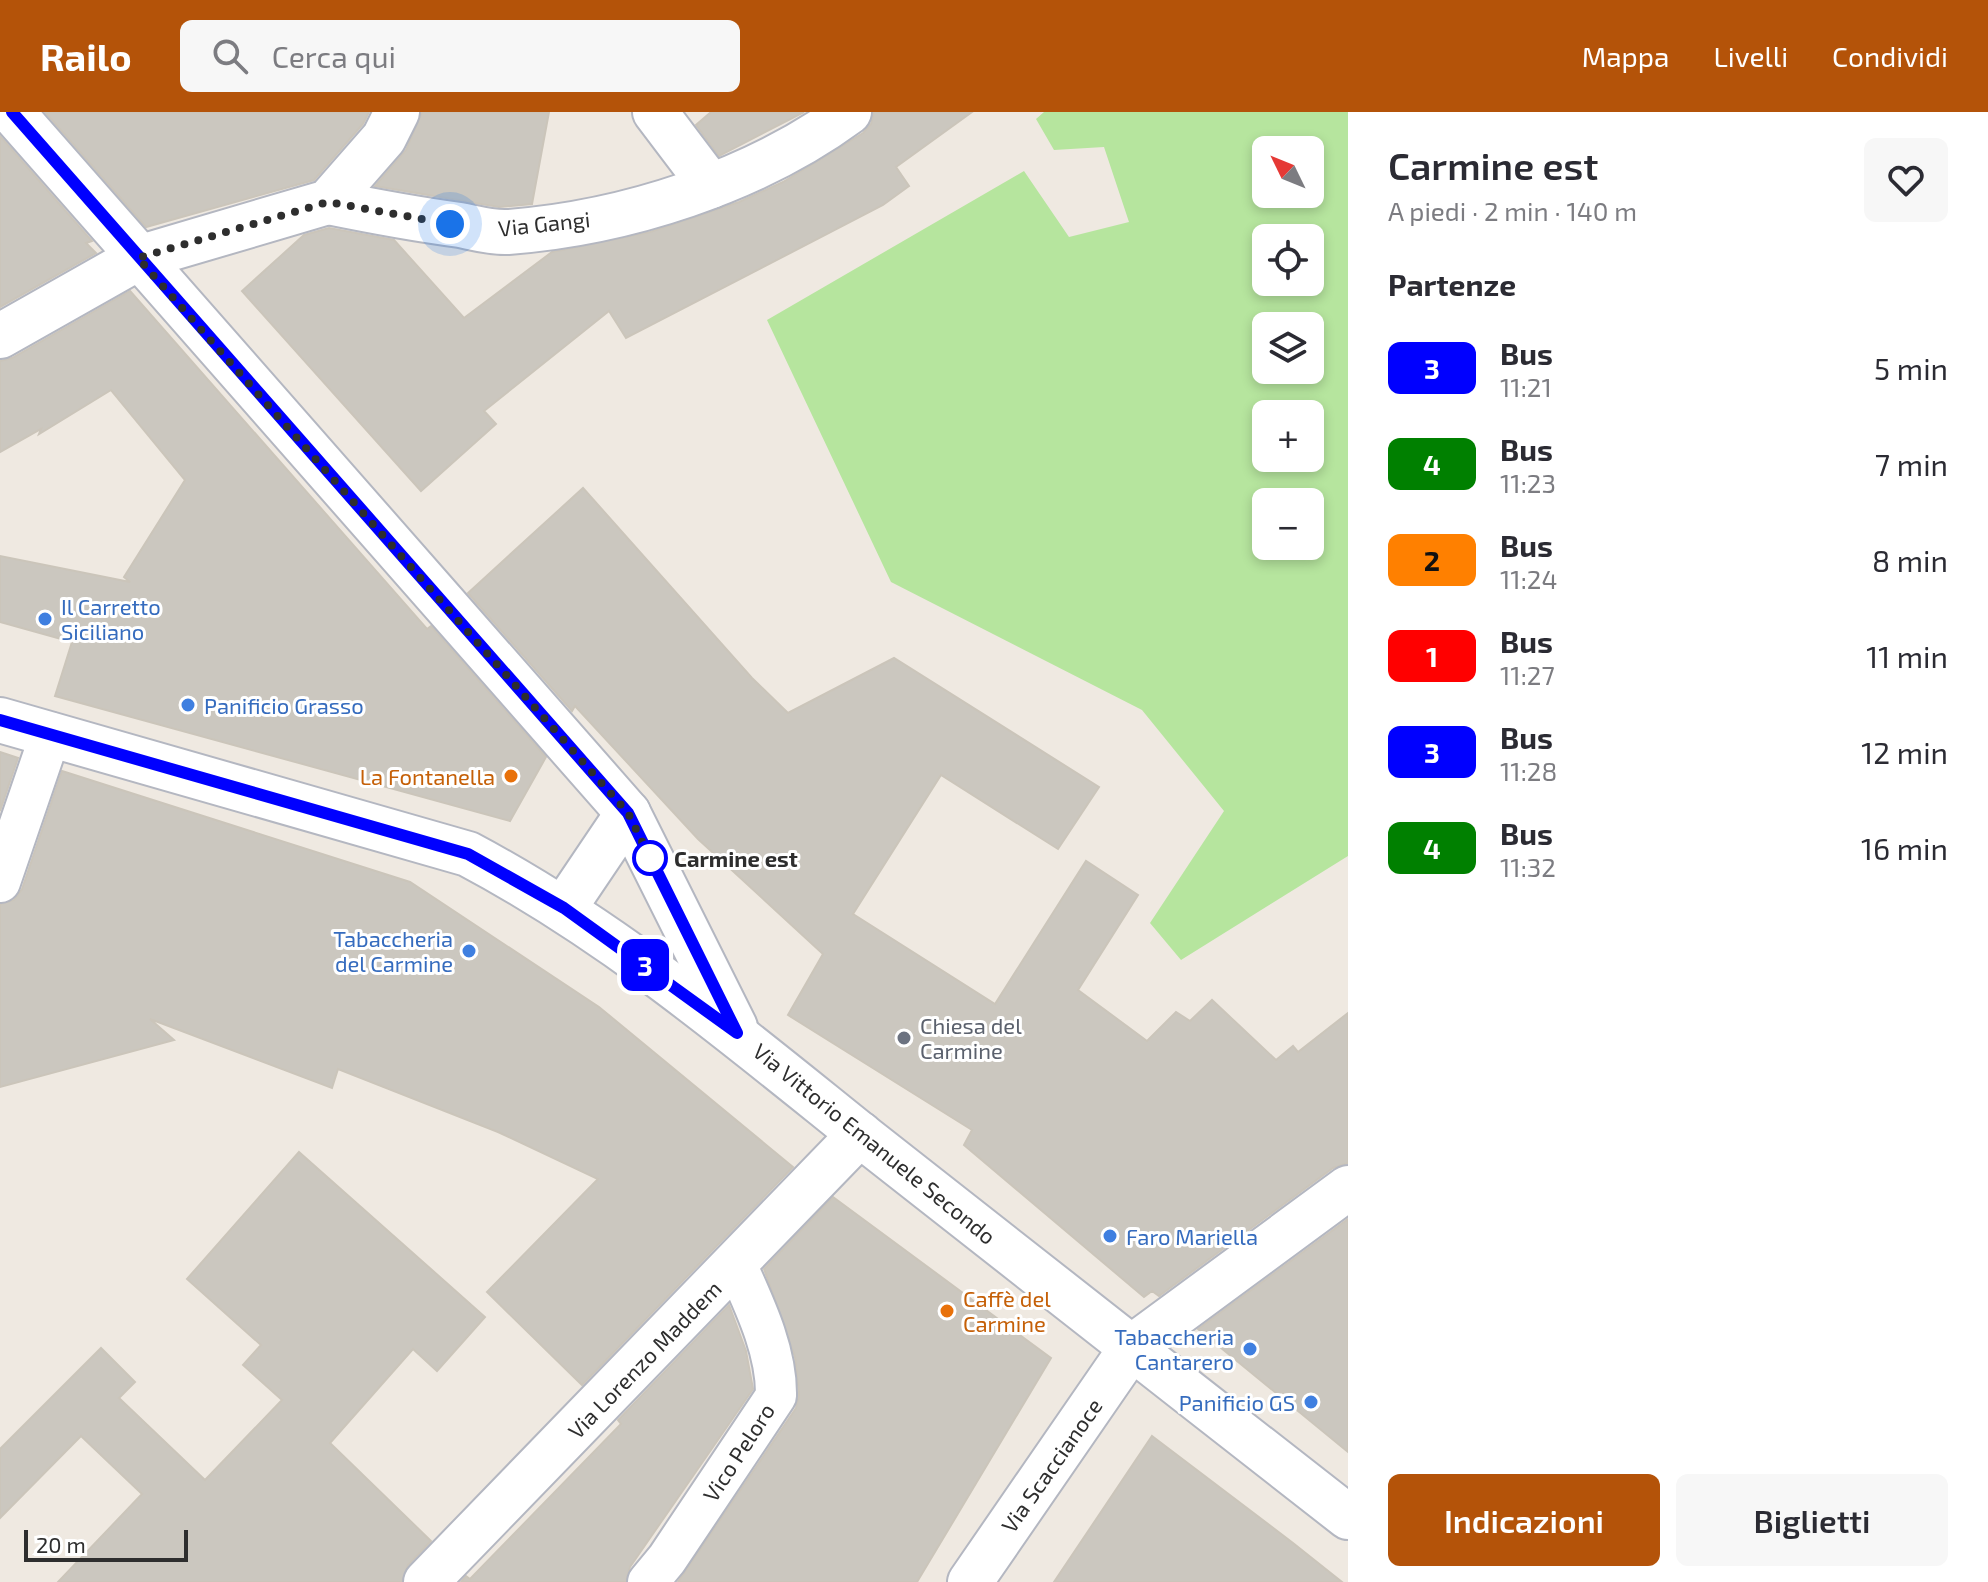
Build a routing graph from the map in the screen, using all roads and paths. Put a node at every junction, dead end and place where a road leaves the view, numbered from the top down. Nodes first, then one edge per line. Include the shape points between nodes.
1 (12, 112) edge
2 (397, 112) edge
3 (655, 112) edge
4 (849, 112) edge
5 (711, 186) junction
6 (328, 202) junction
7 (138, 258) junction
8 (0, 336) edge
9 (0, 720) edge
10 (51, 733) junction
11 (628, 813) junction
12 (0, 882) edge
13 (564, 908) junction
14 (737, 1033) junction
15 (860, 1134) junction
16 (1348, 1188) edge
17 (736, 1264) junction
18 (1132, 1347) junction
19 (1348, 1517) edge
20 (426, 1582) edge
21 (648, 1582) edge
22 (970, 1582) edge

1 - 7 street
2 - 6 street via 384,138
3 - 5 street
4 - 5 street, Via Gangi via 814,138
5 - 6 street, Via Gangi via 609,216 505,232
6 - 7 street, Via Gangi
7 - 8 street, Via Gangi
7 - 11 street
9 - 10 street, Via Vittorio Emanuele Secondo
10 - 12 street
10 - 13 street, Via Vittorio Emanuele Secondo via 468,854
11 - 13 street
11 - 14 street
13 - 14 street, Via Vittorio Emanuele Secondo
14 - 15 street, Via Vittorio Emanuele Secondo
15 - 17 street, Via Lorenzo Maddem
15 - 18 street, Via Vittorio Emanuele Secondo
16 - 18 street, Via Scaccianoce
17 - 20 street, Via Lorenzo Maddem
17 - 21 street, Vico Peloro via 757,1309 776,1396
18 - 19 street, Via Vittorio Emanuele Secondo
18 - 22 street, Via Scaccianoce

